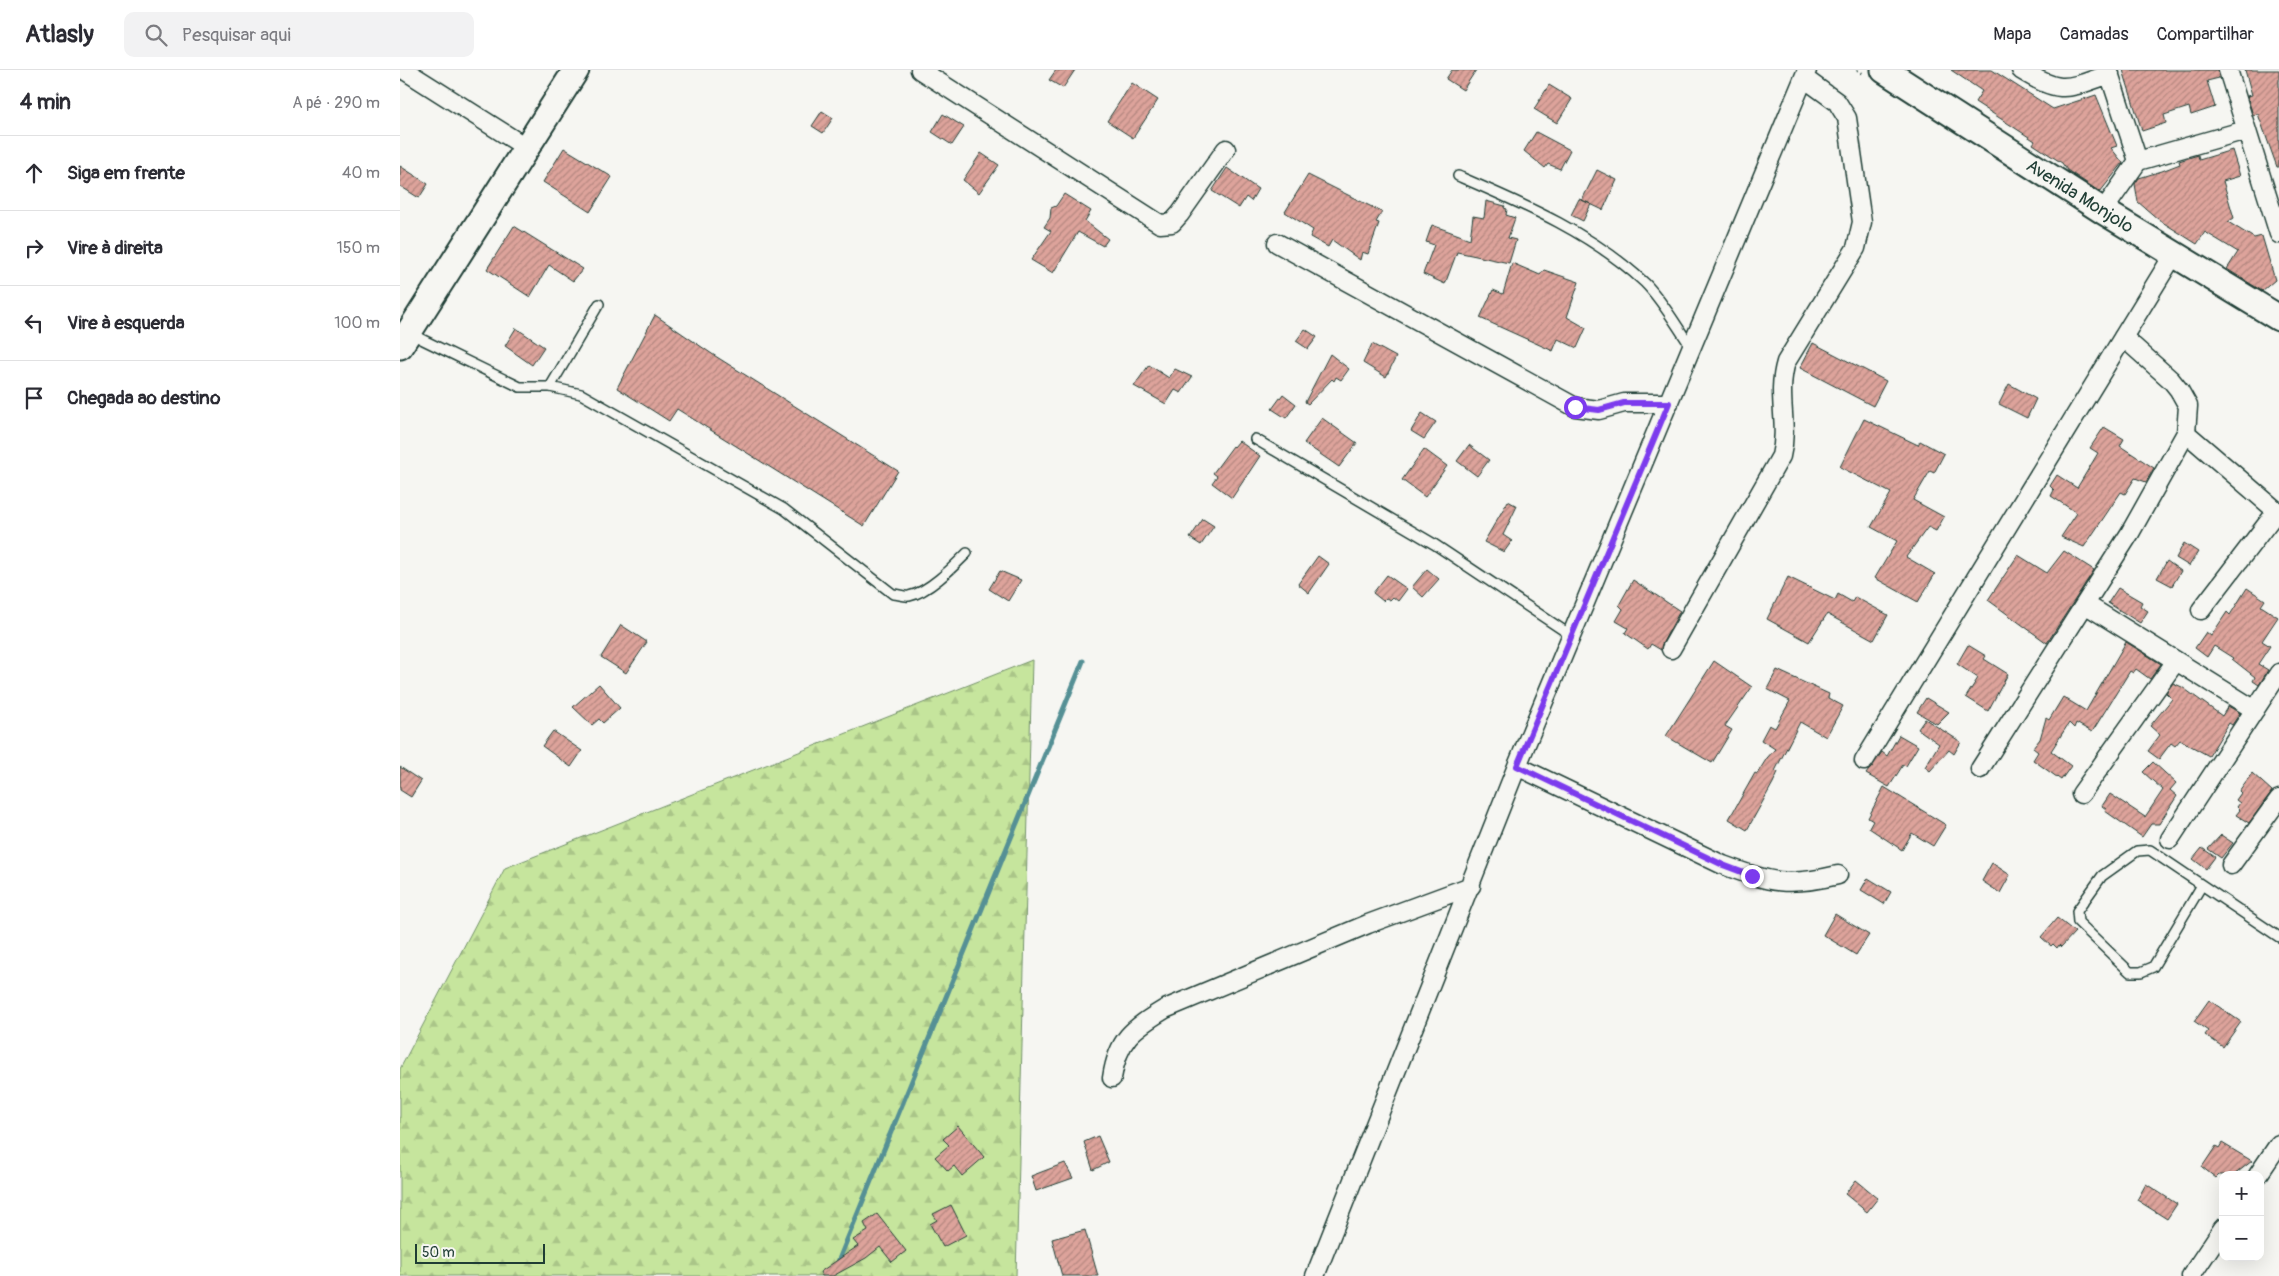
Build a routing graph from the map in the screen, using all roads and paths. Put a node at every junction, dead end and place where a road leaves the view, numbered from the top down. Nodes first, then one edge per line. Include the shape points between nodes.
1 (404, 70) edge
2 (576, 70) edge
3 (920, 70) edge
4 (1884, 70) edge
5 (2021, 70) edge
6 (2228, 70) edge
7 (2109, 72) edge
8 (1805, 74) edge
9 (2246, 130) junction
10 (527, 148) junction
11 (1226, 149) dead end
12 (2138, 161) junction
13 (1458, 176) dead end
14 (2274, 202) edge
15 (2103, 211) junction
16 (2279, 234) edge
17 (1277, 243) dead end
18 (2174, 254) junction
19 (599, 304) dead end
20 (2279, 318) edge
21 (2123, 337) junction
22 (404, 340) edge
23 (1692, 348) junction
24 (550, 387) junction
25 (1669, 403) junction
26 (2186, 433) junction
27 (1255, 439) dead end
28 (2278, 512) edge
29 (968, 553) dead end
30 (2086, 604) junction
31 (2201, 610) dead end
32 (1572, 636) junction
33 (1671, 649) dead end
34 (2176, 661) junction
35 (2279, 673) edge
36 (2255, 710) junction
37 (1864, 761) dead end
38 (1517, 766) junction
39 (1980, 769) dead end
40 (2081, 794) dead end
41 (2279, 799) edge
42 (2170, 839) dead end
43 (2231, 865) dead end
44 (1838, 875) dead end
45 (2202, 885) junction
46 (1471, 886) junction
47 (2279, 937) edge
48 (1112, 1078) dead end
49 (2279, 1144) edge
50 (2261, 1171) edge
51 (2219, 1234) edge
52 (1315, 1276) edge
53 (2191, 1276) edge

1 - 10 street
2 - 10 street
3 - 11 street via 1160,224 1172,223 1180,214
4 - 15 street, Avenida Monjolo
5 - 7 street via 2047,86 2059,87 2073,87
6 - 9 street
7 - 12 street
8 - 23 street
8 - 33 street via 1837,102 1847,118 1862,222 1856,248 1786,362 1781,382 1784,444 1781,456
9 - 12 street
9 - 14 street
10 - 22 street
12 - 15 street
13 - 23 lane via 1535,209 1600,248 1645,284
14 - 16 street
15 - 18 street, Avenida Monjolo
17 - 25 street via 1575,407 1599,410 1624,403
18 - 20 street, Avenida Monjolo
18 - 21 street
19 - 24 lane
21 - 26 street via 2179,390 2188,406
21 - 37 street
22 - 24 lane via 520,387
23 - 25 street
24 - 29 lane via 581,394 784,510 893,594 909,596 925,588
25 - 32 street
26 - 28 street
26 - 30 street
27 - 32 lane via 1434,544
28 - 31 street
30 - 34 street
30 - 39 street
32 - 38 street
34 - 36 street
34 - 40 street
35 - 36 street
36 - 42 street
38 - 44 street via 1752,876 1782,883 1805,883
38 - 46 street
41 - 43 street
45 - 45 lane via 2153,967 2141,972 2130,972 2078,922 2077,911 2102,876 2137,851 2150,850
45 - 47 lane
46 - 48 street via 1368,924 1165,1009 1139,1025 1123,1042 1116,1056
46 - 52 street
49 - 50 street
51 - 53 street

